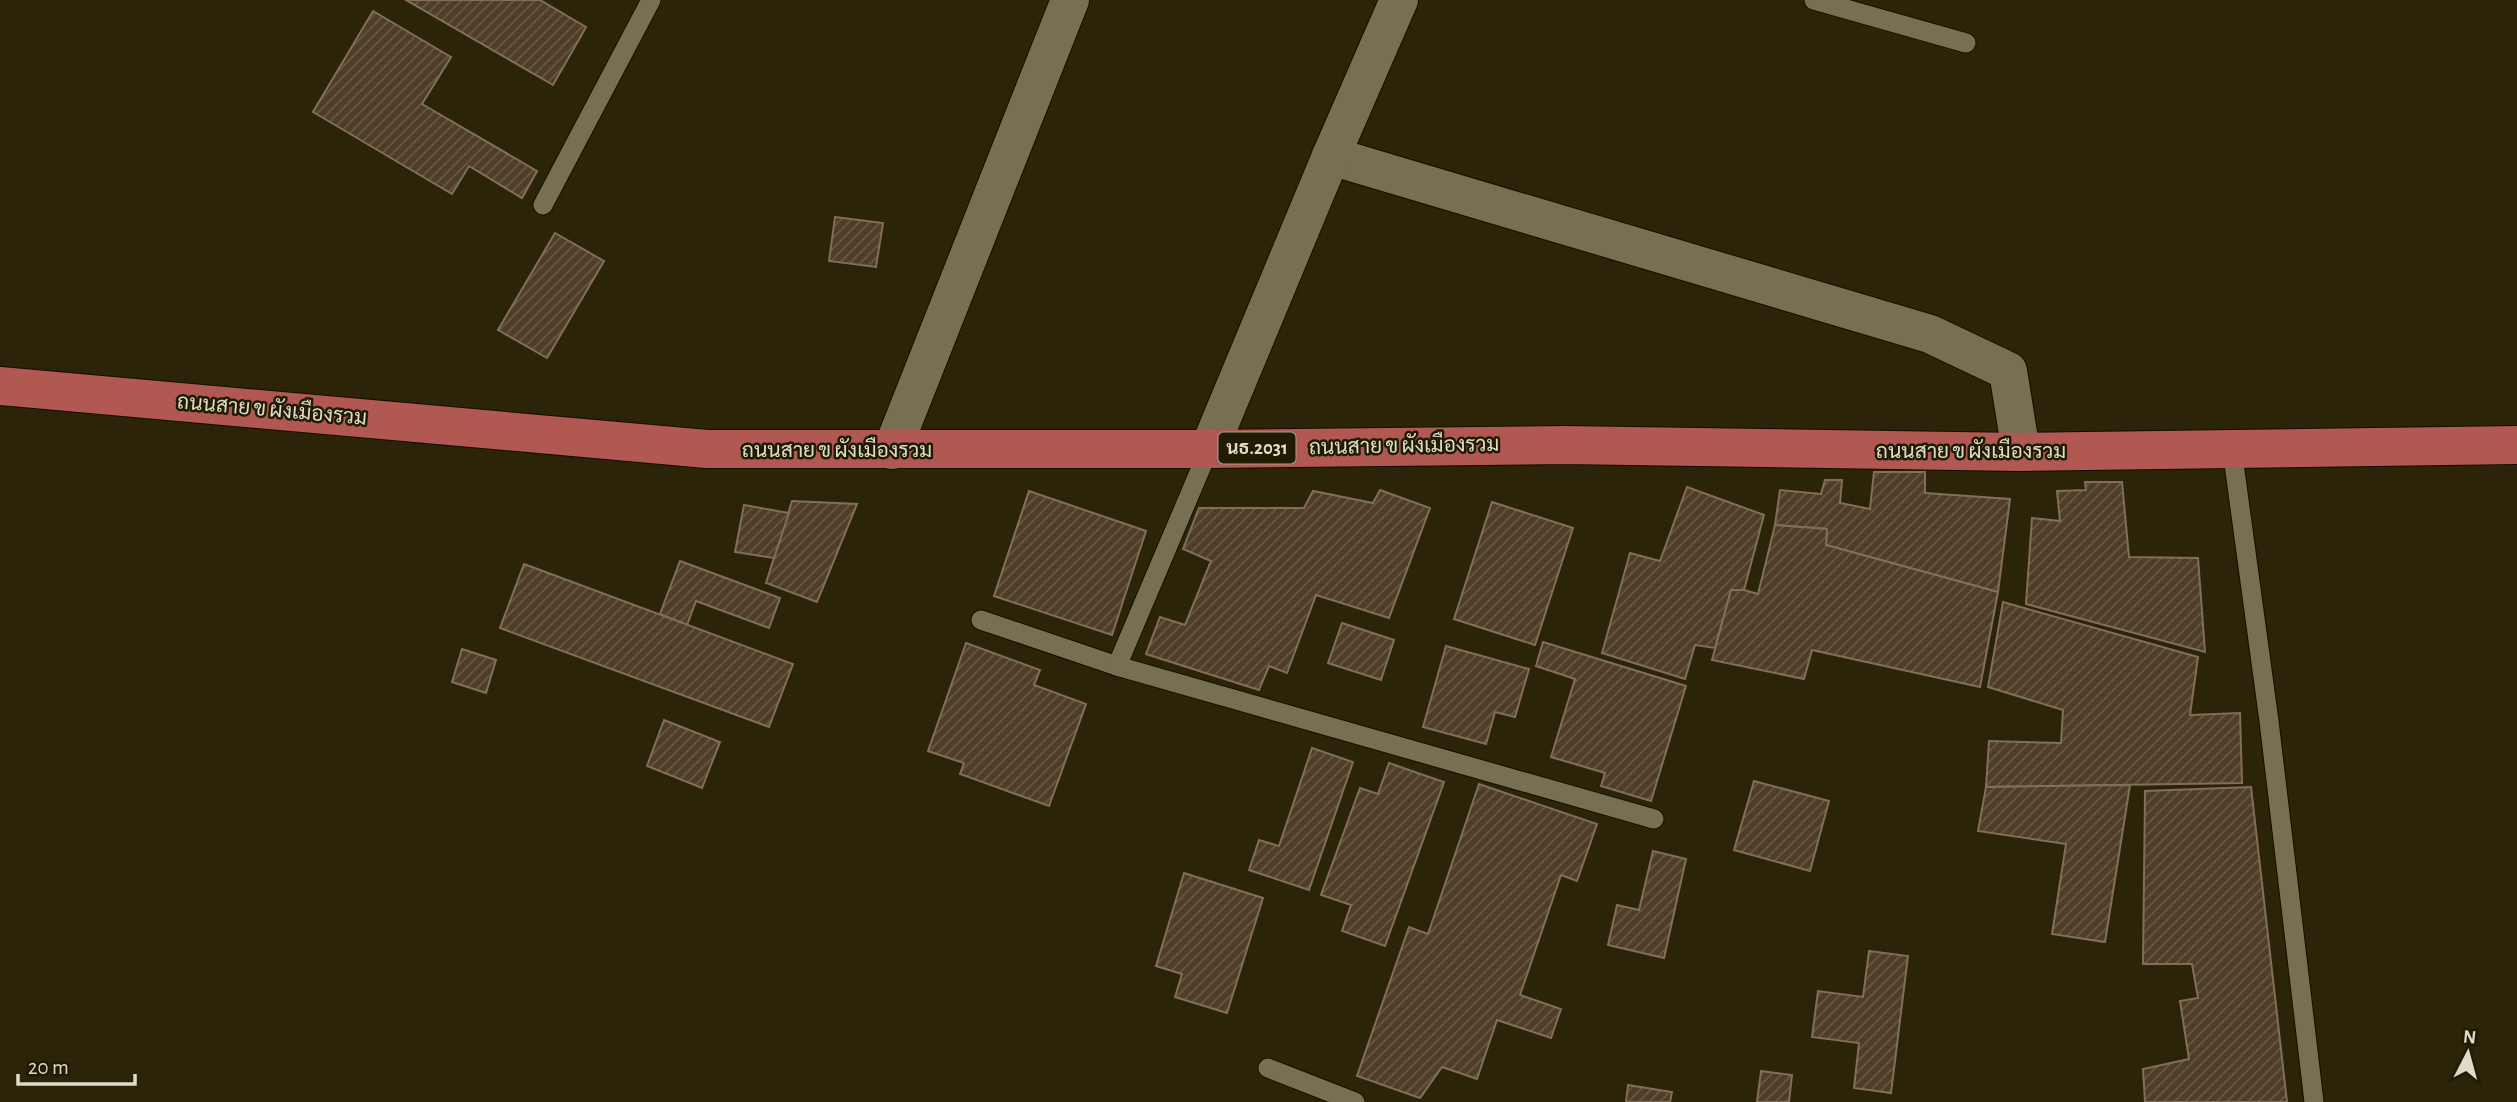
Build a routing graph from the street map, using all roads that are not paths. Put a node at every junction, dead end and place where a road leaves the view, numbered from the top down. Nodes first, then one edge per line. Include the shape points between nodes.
1 (651, 0) edge
2 (1070, 0) edge
3 (1399, 0) edge
4 (1814, 0) edge
5 (1966, 43) dead end
6 (1331, 156) junction
7 (543, 205) dead end
8 (0, 386) edge
9 (2517, 445) edge
10 (1209, 449) junction
11 (2232, 449) junction
12 (892, 450) junction
13 (2021, 452) junction
14 (981, 620) dead end
15 (1117, 666) junction
16 (1654, 818) dead end
17 (1268, 1068) dead end
18 (1355, 1102) edge
19 (2314, 1102) edge

1 - 7 lane
2 - 12 street
3 - 6 street
4 - 5 lane
6 - 10 street
6 - 13 street via 1930,334 2008,371
8 - 12 main road, ถนนสาย ข ผังเมืองรวม / นธ.2031 via 707,449
9 - 11 main road, ถนนสาย ข ผังเมืองรวม / นธ.2031
10 - 12 main road, ถนนสาย ข ผังเมืองรวม / นธ.2031
10 - 13 main road, ถนนสาย ข ผังเมืองรวม / นธ.2031 via 1565,445
10 - 15 lane
11 - 13 main road, ถนนสาย ข ผังเมืองรวม / นธ.2031
11 - 19 lane
14 - 15 lane
15 - 16 lane
17 - 18 lane

